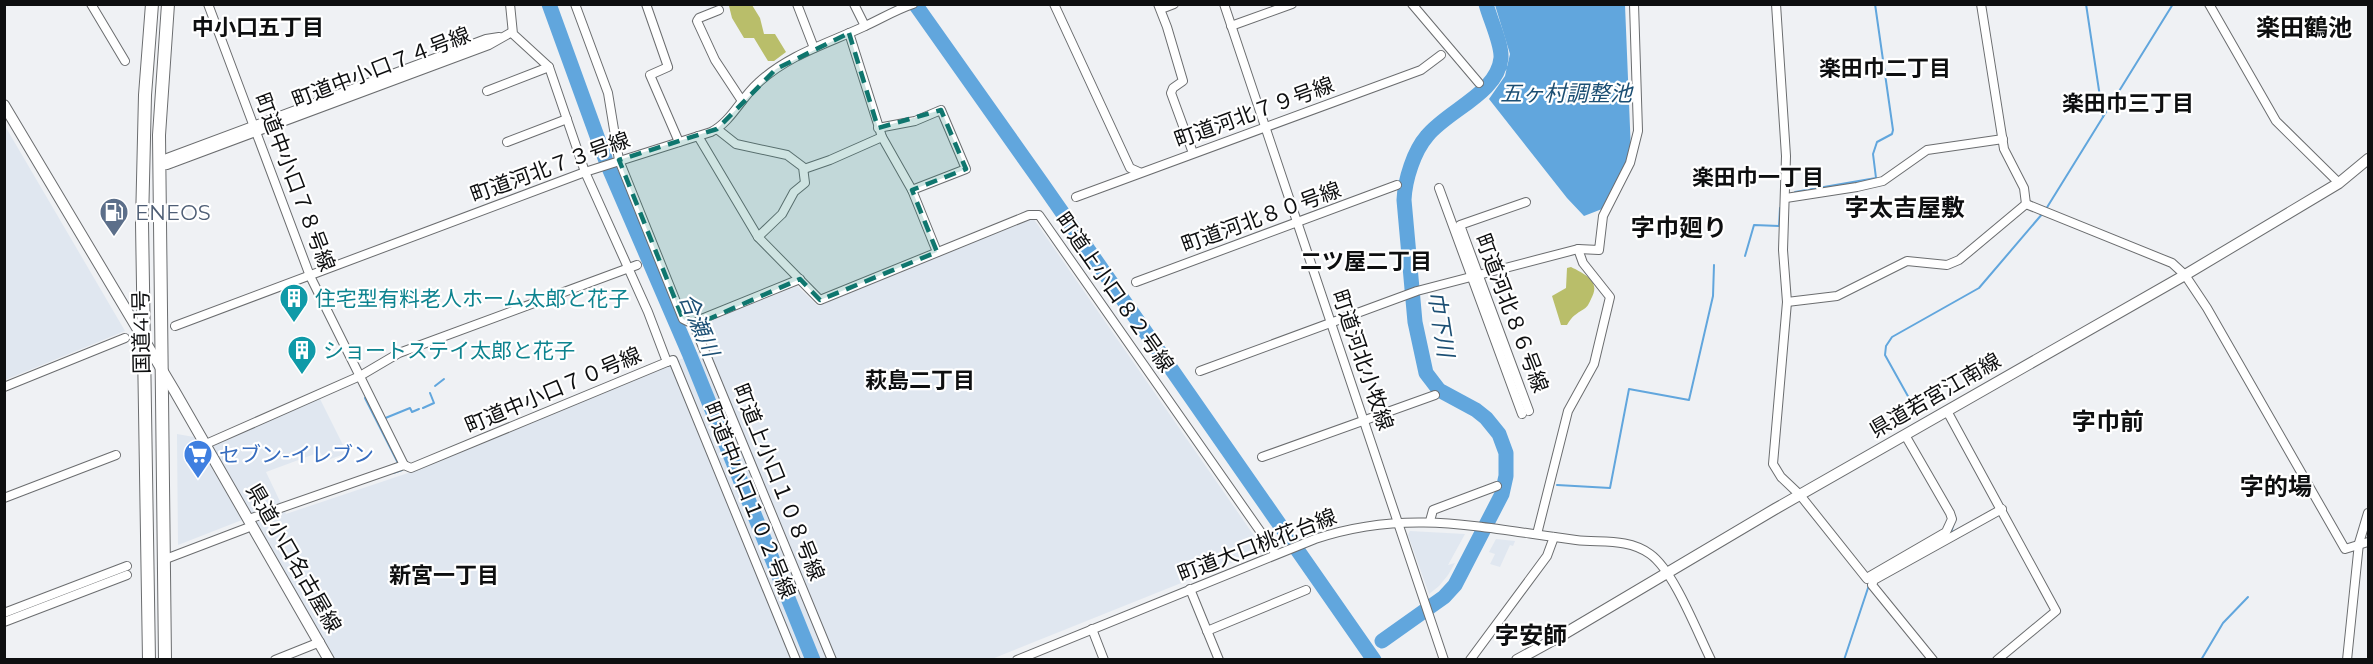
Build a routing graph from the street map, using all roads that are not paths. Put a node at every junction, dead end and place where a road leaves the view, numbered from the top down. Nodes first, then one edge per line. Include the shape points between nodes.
1 (91, 4) edge
2 (152, 4) edge
3 (168, 4) edge
4 (208, 4) edge
5 (510, 4) edge
6 (575, 4) edge
7 (646, 4) edge
8 (797, 4) edge
9 (854, 4) edge
10 (1054, 4) edge
11 (1173, 4) edge
12 (1224, 4) edge
13 (1292, 4) edge
14 (1412, 4) edge
15 (1634, 4) edge
16 (1776, 4) edge
17 (1981, 4) edge
18 (2209, 4) edge
19 (909, 5) edge
20 (1160, 7) edge
21 (719, 10) dead end
22 (1231, 26) junction
23 (865, 27) junction
24 (849, 33) junction
25 (508, 34) junction
26 (814, 48) junction
27 (1441, 55) dead end
28 (125, 62) dead end
29 (549, 67) junction
30 (1479, 84) dead end
31 (487, 91) dead end
32 (742, 100) junction
33 (4, 105) edge
34 (567, 119) junction
35 (1265, 127) junction
36 (878, 128) junction
37 (255, 129) junction
38 (717, 129) junction
39 (698, 136) junction
40 (882, 137) junction
41 (2002, 140) junction
42 (507, 142) dead end
43 (679, 142) junction
44 (1193, 153) junction
45 (2368, 159) edge
46 (167, 161) dead end
47 (618, 161) junction
48 (804, 169) junction
49 (585, 172) junction
50 (1139, 172) junction
51 (2339, 183) junction
52 (1397, 185) dead end
53 (1439, 188) dead end
54 (912, 190) junction
55 (1076, 197) dead end
56 (1786, 198) junction
57 (2026, 204) junction
58 (1297, 222) junction
59 (1452, 223) junction
60 (758, 237) junction
61 (1578, 249) junction
62 (938, 252) junction
63 (637, 265) dead end
64 (627, 270) junction
65 (2185, 275) junction
66 (310, 276) junction
67 (1475, 276) junction
68 (800, 279) junction
69 (1136, 282) dead end
70 (1787, 302) junction
71 (1331, 322) junction
72 (695, 325) junction
73 (175, 327) dead end
74 (125, 338) dead end
75 (144, 340) junction
76 (667, 362) junction
77 (161, 367) junction
78 (1200, 371) dead end
79 (360, 376) junction
80 (4, 387) edge
81 (1435, 395) dead end
82 (1947, 411) junction
83 (1526, 412) dead end
84 (1364, 420) junction
85 (1905, 435) junction
86 (206, 444) junction
87 (116, 455) dead end
88 (1262, 458) dead end
89 (404, 465) junction
90 (1497, 486) dead end
91 (1800, 495) junction
92 (4, 498) edge
93 (2002, 508) junction
94 (2368, 513) edge
95 (1399, 521) junction
96 (1430, 521) junction
97 (248, 524) junction
98 (1537, 534) junction
99 (1554, 537) junction
100 (2364, 543) edge
101 (1276, 554) junction
102 (164, 560) junction
103 (1667, 573) junction
104 (1190, 589) junction
105 (1306, 590) dead end
106 (4, 613) edge
107 (4, 622) edge
108 (1092, 629) junction
109 (1208, 631) junction
110 (320, 642) junction
111 (149, 660) edge
112 (165, 660) edge
113 (275, 660) edge
114 (329, 660) edge
115 (796, 660) edge
116 (832, 660) edge
117 (1017, 660) edge
118 (1104, 660) edge
119 (1219, 660) edge
120 (1444, 660) edge
121 (1470, 660) edge
122 (1517, 660) edge
123 (1711, 660) edge
124 (1933, 660) edge
125 (1997, 660) edge
126 (2347, 660) edge

1 - 28 street
2 - 75 highway, 国道41号 via 143,137
3 - 77 highway, 国道41号 via 159,135
4 - 37 street, 町道中小口７８号線
5 - 25 street
6 - 47 street, 町道上小口１０８号線 via 608,93
7 - 43 street via 668,68 650,75
8 - 26 street
9 - 23 street
10 - 50 street via 1130,168
11 - 20 street
12 - 22 street, 町道河北小牧線
13 - 22 street
14 - 30 street
15 - 61 street via 1638,131 1630,163 1603,216 1599,250
16 - 56 street
17 - 41 street
18 - 51 street via 2276,122
19 - 23 street, 町道河北７３号線
20 - 44 street via 1183,81 1171,93
21 - 32 street via 697,21 715,60
22 - 35 street, 町道河北小牧線
23 - 24 street, 町道河北７３号線
24 - 26 street, 町道河北７３号線
24 - 36 street
25 - 29 street, 町道中小口７０号線
25 - 37 street, 町道中小口７４号線 via 486,39
26 - 32 street, 町道河北７３号線 via 776,69
27 - 35 street, 町道河北７９号線 via 1421,70
29 - 31 street
29 - 34 street, 町道中小口７０号線
32 - 38 street, 町道河北７３号線
33 - 75 main road, 県道小口名古屋線
34 - 42 street
34 - 49 street, 町道中小口７０号線
35 - 44 street, 町道河北７９号線
35 - 58 street, 町道河北小牧線
36 - 40 street
36 - 54 street via 915,121 941,110 966,169
37 - 46 street, 町道中小口７４号線
37 - 66 street, 町道中小口７８号線
38 - 39 street, 町道河北７３号線
38 - 48 street via 736,144 787,155
39 - 43 street, 町道河北７３号線
39 - 60 street
40 - 48 street
40 - 54 street
41 - 56 street via 1928,150 1882,181
41 - 57 street via 2024,188
43 - 47 street, 町道河北７３号線
44 - 50 street, 町道河北７９号線
45 - 51 main road, 県道若宮江南線
47 - 49 street, 町道河北７３号線
47 - 72 street, 町道上小口１０８号線 via 683,319
48 - 60 street via 805,183 794,192 782,214
49 - 64 street, 町道中小口７０号線
49 - 66 street, 町道河北７３号線
50 - 55 street, 町道河北７９号線
51 - 65 main road, 県道若宮江南線
52 - 58 street, 町道河北８０号線
53 - 59 street
54 - 62 street
56 - 70 street via 1783,250
57 - 65 street via 2172,263
57 - 70 street via 1959,260 1947,265 1907,261 1837,296
58 - 69 street, 町道河北８０号線
58 - 71 street, 町道河北小牧線
59 - 67 street
59 - 67 street, 町道河北８６号線 via 1526,199 1460,225
60 - 68 street
61 - 67 street
61 - 98 street via 1583,263 1610,297 1594,364 1568,411
62 - 68 street, 町道上小口８２号線 via 820,300
62 - 101 street, 町道上小口８２号線 via 1029,214 1039,215
63 - 64 street
64 - 76 street, 町道中小口７０号線
64 - 79 street via 399,353
65 - 82 main road, 県道若宮江南線
65 - 100 street via 2345,549
66 - 73 street, 町道河北７３号線
66 - 79 street, 町道中小口７８号線
67 - 71 street via 1417,291
67 - 83 street
68 - 72 street
70 - 91 street via 1773,464
71 - 78 street
71 - 84 street, 町道河北小牧線
72 - 116 street, 町道上小口１０８号線
74 - 80 street
75 - 77 main road, 県道小口名古屋線
75 - 111 highway, 国道41号
76 - 89 street, 町道中小口７０号線 via 411,468
76 - 115 street, 町道中小口１０２号線 via 673,360
77 - 86 main road, 県道小口名古屋線
77 - 102 highway, 国道41号
79 - 86 street
79 - 89 street, 町道中小口７８号線
81 - 84 street
82 - 85 main road, 県道若宮江南線
82 - 93 street
84 - 88 street
84 - 95 street, 町道河北小牧線
85 - 91 main road, 県道若宮江南線
85 - 91 street via 1950,513 1951,524 1946,532 1867,579
86 - 97 main road, 県道小口名古屋線
87 - 92 street
89 - 97 street, 町道中小口７０号線
90 - 96 street via 1433,510
91 - 103 main road, 県道若宮江南線
93 - 124 street via 1874,580 1872,585
93 - 125 street via 2056,611
94 - 100 street
95 - 96 street, 町道大口桃花台線
95 - 101 street, 町道大口桃花台線 via 1354,528
95 - 120 street, 町道河北小牧線
96 - 98 street, 町道大口桃花台線
97 - 102 street, 町道中小口７０号線
97 - 110 main road, 県道小口名古屋線
98 - 99 street, 町道大口桃花台線
99 - 103 street, 町道大口桃花台線 via 1633,545 1657,559
99 - 121 street via 1547,556
100 - 126 street
101 - 104 street, 町道大口桃花台線
102 - 112 highway, 国道41号
103 - 122 main road, 県道若宮江南線
103 - 123 street, 町道大口桃花台線
104 - 108 street, 町道大口桃花台線
104 - 109 street
105 - 109 street
106 - 107 street via 127,570
108 - 117 street, 町道大口桃花台線
108 - 118 street
109 - 119 street
110 - 113 street
110 - 114 main road, 県道小口名古屋線

